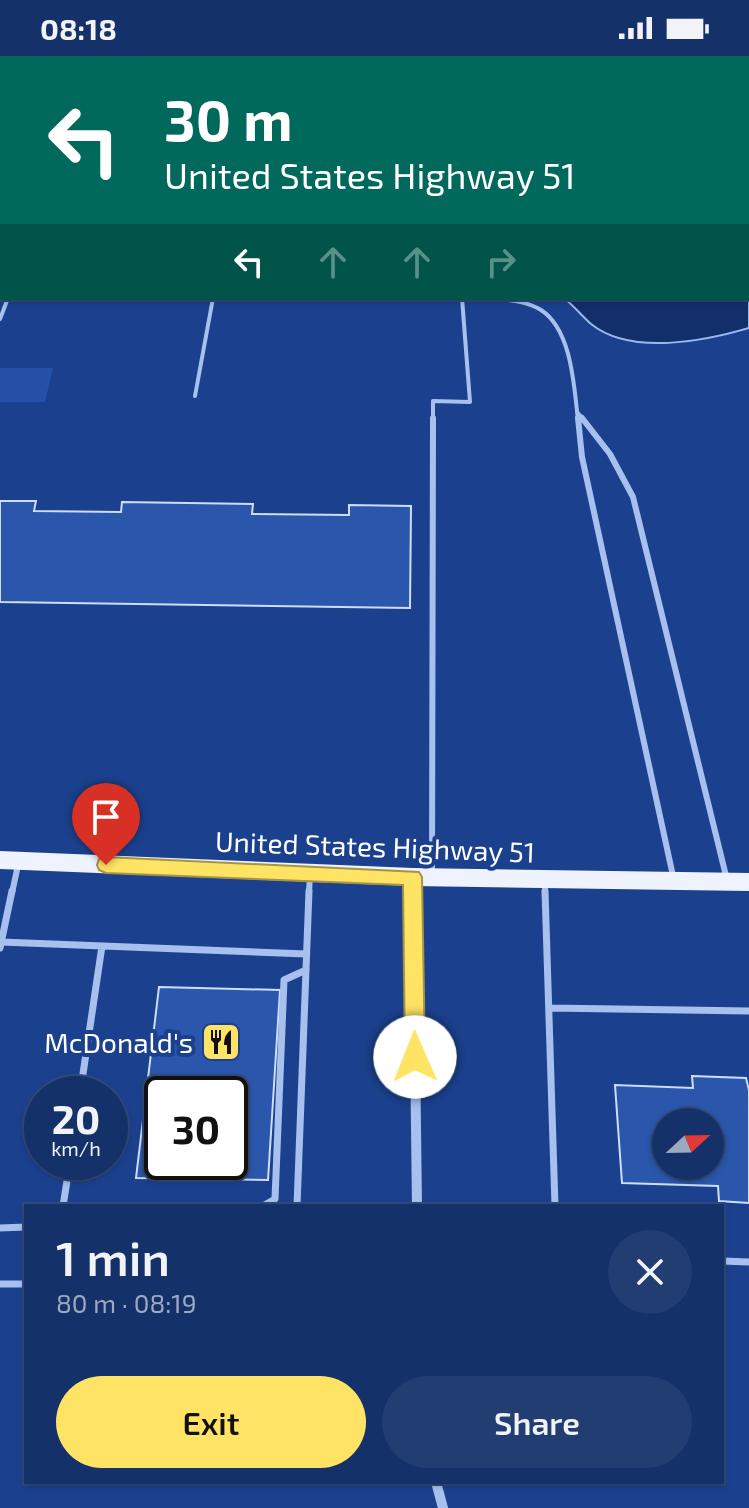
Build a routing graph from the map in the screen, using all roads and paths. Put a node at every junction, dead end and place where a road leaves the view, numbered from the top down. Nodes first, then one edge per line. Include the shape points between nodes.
1 (7, 300) edge
2 (213, 300) edge
3 (462, 300) edge
4 (500, 300) edge
5 (0, 319) edge
6 (195, 396) dead end
7 (577, 412) junction
8 (10, 861) edge
9 (310, 874) junction
10 (422, 878) junction
11 (545, 880) junction
12 (674, 881) junction
13 (738, 882) edge
14 (1, 945) edge
15 (102, 946) junction
16 (306, 954) junction
17 (306, 970) junction
18 (549, 1008) junction
19 (749, 1011) edge
20 (83, 1076) edge
21 (67, 1180) edge
22 (63, 1204) edge
23 (266, 1204) edge
24 (297, 1204) edge
25 (417, 1204) edge
26 (555, 1204) edge
27 (24, 1227) edge
28 (0, 1228) edge
29 (724, 1261) edge
30 (749, 1262) edge
31 (0, 1284) edge
32 (24, 1284) edge
33 (437, 1484) edge
34 (443, 1508) edge

1 - 5 lane
2 - 6 lane
3 - 10 lane via 470,402 433,401
4 - 7 lane via 543,311 560,331
7 - 12 lane via 582,457
7 - 13 lane via 610,454 633,497
8 - 9 main road, United States Highway 51
8 - 14 lane
9 - 10 main road, United States Highway 51
9 - 16 lane
10 - 11 main road, United States Highway 51
10 - 25 street
11 - 12 main road, United States Highway 51
11 - 18 lane
12 - 13 main road, United States Highway 51
14 - 15 lane
15 - 16 lane
15 - 20 lane
16 - 17 lane
17 - 23 lane via 284,980 275,1199
17 - 24 lane
18 - 19 lane
18 - 26 lane
21 - 22 lane
27 - 28 lane
29 - 30 lane
31 - 32 lane
33 - 34 street

